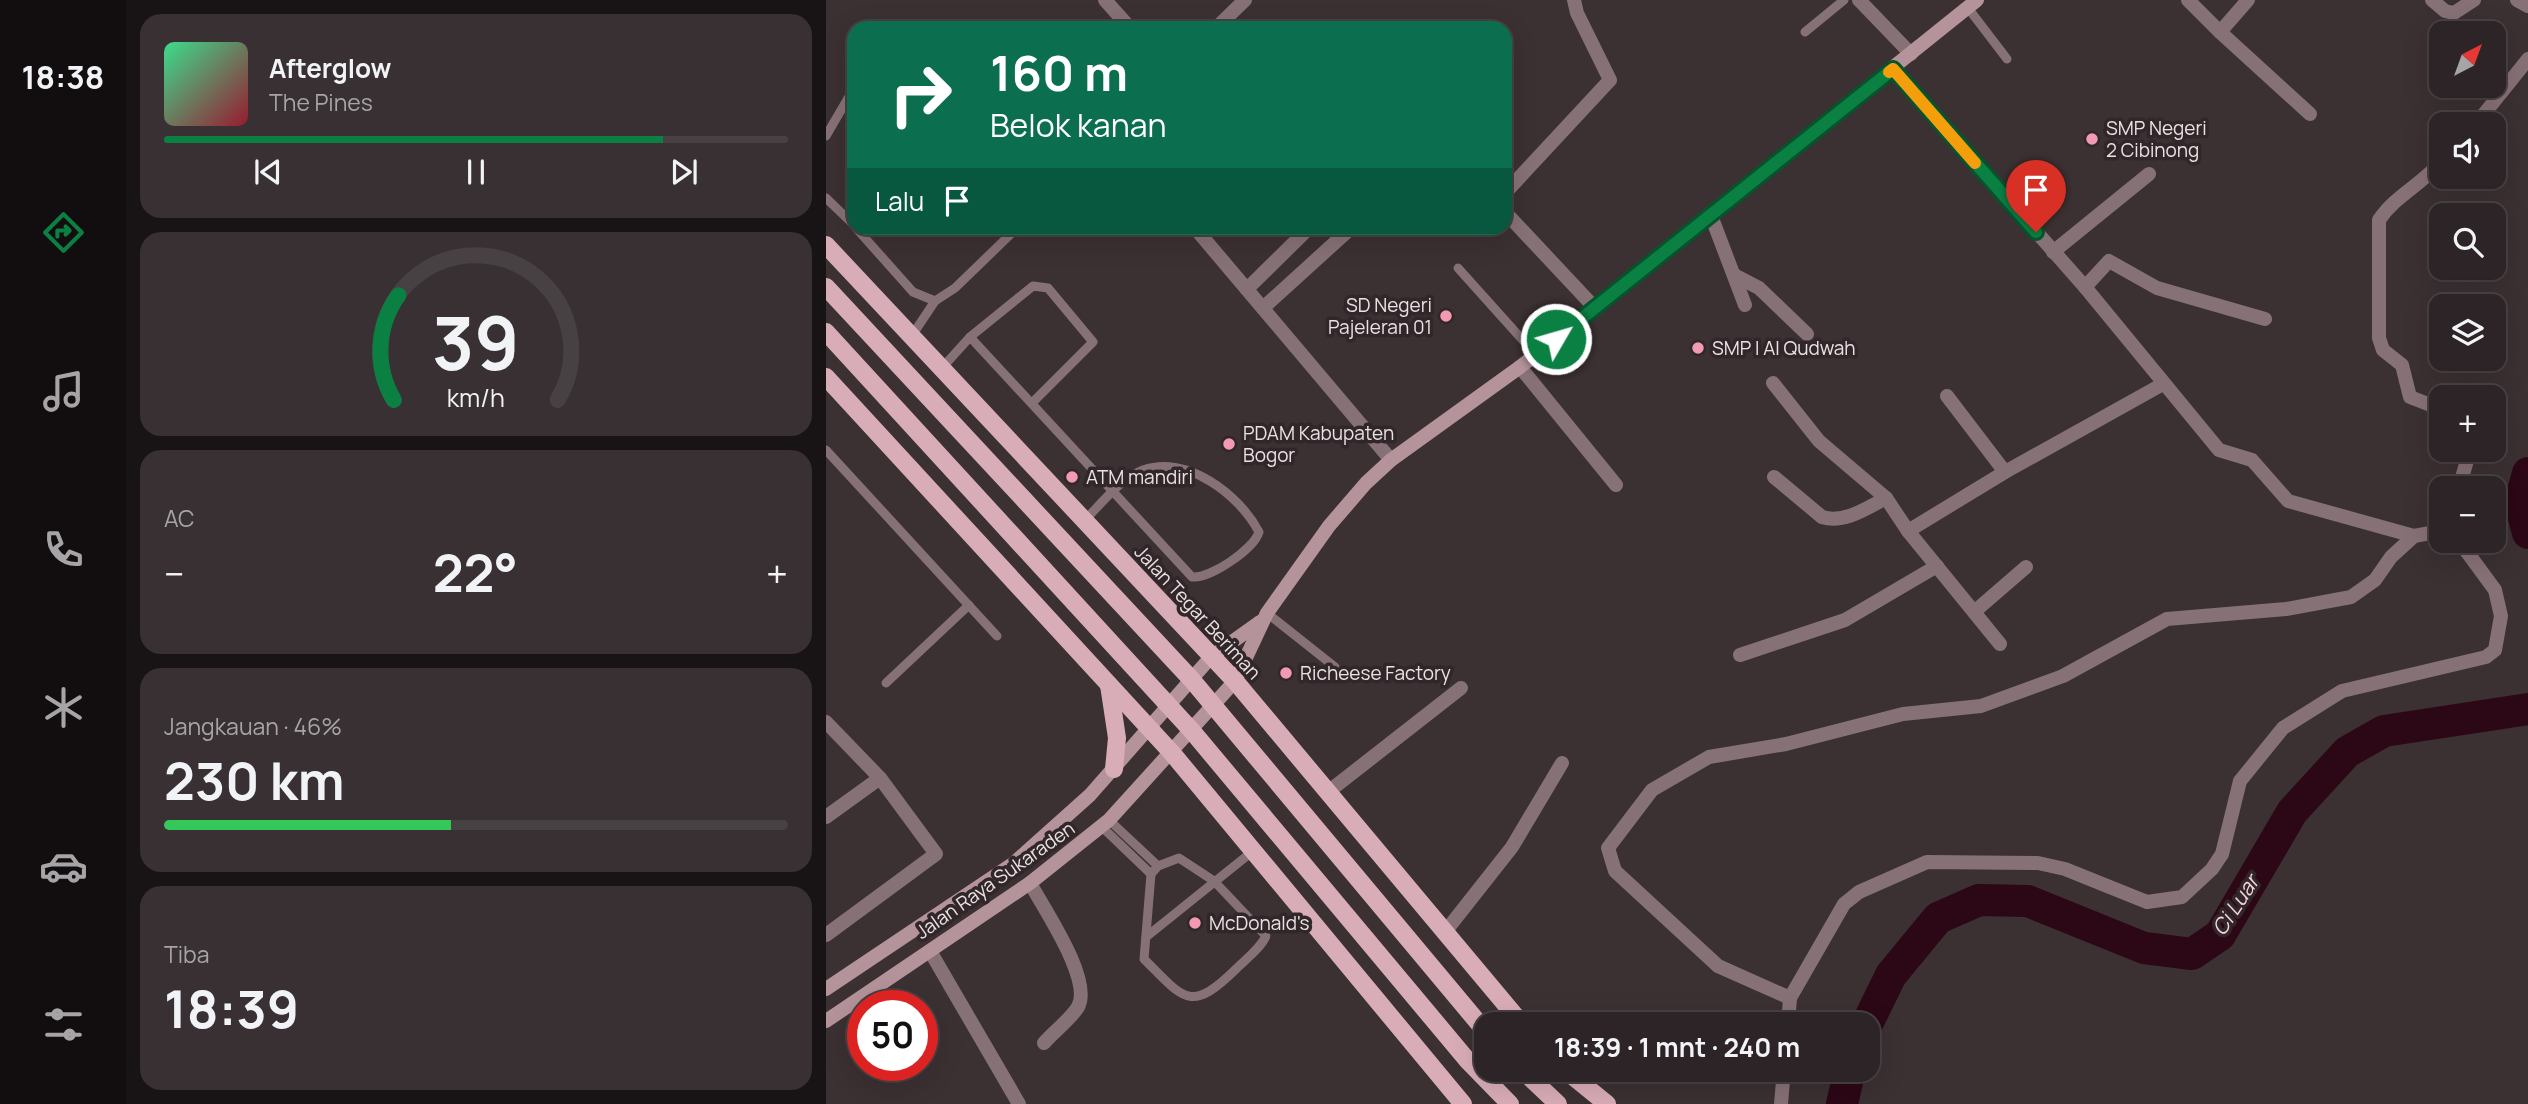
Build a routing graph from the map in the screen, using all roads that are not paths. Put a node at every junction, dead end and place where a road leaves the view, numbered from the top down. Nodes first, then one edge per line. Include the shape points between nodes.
1 (1105, 0) edge
2 (1245, 0) edge
3 (1574, 0) edge
4 (1844, 0) edge
5 (1859, 0) edge
6 (2188, 0) edge
7 (2248, 0) edge
8 (2432, 0) edge
9 (2474, 0) edge
10 (2517, 0) edge
11 (1972, 4) edge
12 (2528, 6) edge
13 (1124, 21) edge
14 (1223, 21) edge
15 (1805, 32) dead end
16 (2220, 32) junction
17 (1911, 54) junction
18 (2007, 59) dead end
19 (2528, 59) edge
20 (1893, 69) junction
21 (847, 100) edge
22 (2486, 112) edge
23 (2310, 114) dead end
24 (826, 136) edge
25 (2149, 174) dead end
26 (2429, 175) edge
27 (1512, 186) edge
28 (826, 198) edge
29 (1710, 213) junction
30 (847, 218) edge
31 (1512, 219) edge
32 (863, 235) edge
33 (1010, 235) edge
34 (1201, 235) edge
35 (1302, 235) edge
36 (1342, 235) edge
37 (826, 245) edge
38 (2053, 253) junction
39 (1458, 268) dead end
40 (1734, 275) junction
41 (826, 287) edge
42 (2085, 288) junction
43 (1247, 289) junction
44 (935, 301) junction
45 (1745, 304) dead end
46 (1263, 308) junction
47 (1595, 308) junction
48 (2265, 318) dead end
49 (826, 332) edge
50 (1807, 334) dead end
51 (911, 337) junction
52 (970, 337) junction
53 (1536, 355) junction
54 (1520, 367) junction
55 (941, 369) junction
56 (828, 383) edge
57 (1773, 383) dead end
58 (2163, 384) junction
59 (1947, 396) dead end
60 (1031, 403) junction
61 (2429, 404) edge
62 (826, 450) edge
63 (1391, 460) junction
64 (2005, 472) junction
65 (1774, 477) dead end
66 (1616, 485) dead end
67 (1115, 491) junction
68 (1886, 498) junction
69 (1085, 520) junction
70 (1908, 531) junction
71 (2429, 533) edge
72 (2414, 536) junction
73 (2468, 553) edge
74 (1937, 566) junction
75 (2026, 568) dead end
76 (969, 605) junction
77 (1973, 612) junction
78 (1264, 617) junction
79 (997, 636) dead end
80 (2000, 645) dead end
81 (1740, 655) dead end
82 (1211, 657) junction
83 (1335, 667) dead end
84 (1192, 680) junction
85 (1235, 681) junction
86 (886, 683) dead end
87 (1109, 684) junction
88 (1461, 688) dead end
89 (1214, 705) junction
90 (1170, 706) junction
91 (826, 722) edge
92 (1150, 729) junction
93 (1192, 731) junction
94 (1172, 753) junction
95 (1562, 763) dead end
96 (1114, 769) junction
97 (880, 778) junction
98 (1328, 793) junction
99 (826, 817) edge
100 (1105, 824) junction
101 (1253, 851) junction
102 (1158, 866) junction
103 (1151, 874) junction
104 (1214, 881) junction
105 (1030, 883) junction
106 (1445, 932) junction
107 (826, 935) edge
108 (1146, 937) junction
109 (930, 951) junction
110 (826, 989) edge
111 (1790, 998) junction
112 (1512, 1012) edge
113 (1789, 1012) edge
114 (1474, 1018) edge
115 (826, 1021) edge
116 (1044, 1042) dead end
117 (1535, 1082) edge
118 (1579, 1082) edge
119 (1783, 1082) edge
120 (1019, 1104) edge
121 (1463, 1104) edge
122 (1510, 1104) edge
123 (1558, 1104) edge
124 (1607, 1104) edge
125 (1781, 1104) edge

1 - 13 street
2 - 14 street
3 - 27 street via 1610,80
4 - 15 lane
5 - 17 street
6 - 16 street
7 - 16 street
8 - 9 street via 2454,13
10 - 12 street
11 - 17 main road
11 - 18 lane
16 - 23 street
17 - 20 main road
19 - 22 street
20 - 29 main road
20 - 38 street
21 - 24 lane
25 - 38 street
26 - 61 street via 2389,205 2379,220 2379,338 2383,349 2402,365 2410,397
28 - 30 lane
29 - 40 street
29 - 47 main road
31 - 47 street
32 - 44 lane via 913,292
33 - 44 lane
34 - 43 street
35 - 43 street
36 - 46 street
37 - 51 main road, Jalan Tegar Beriman
38 - 42 street
39 - 53 lane
40 - 45 street
40 - 50 street via 1759,288
41 - 84 main road
42 - 48 street via 2109,261 2157,288
42 - 58 street
43 - 46 street
44 - 51 lane
46 - 63 street
47 - 53 main road
49 - 90 main road
51 - 55 main road, Jalan Tegar Beriman
52 - 55 lane
52 - 60 lane
52 - 60 lane via 1033,286 1048,288 1093,342
53 - 54 main road
54 - 63 main road
54 - 66 street
55 - 69 main road, Jalan Tegar Beriman
56 - 87 main road
57 - 68 street via 1819,441
58 - 64 street
58 - 72 street via 2219,450 2252,460 2288,501
59 - 64 street
60 - 67 lane
62 - 76 lane
63 - 78 main road via 1329,526
64 - 70 street
65 - 68 street via 1829,519 1856,514
67 - 67 lane via 1192,577 1216,572 1258,537 1256,526 1236,504 1195,472 1167,466 1142,471
67 - 69 lane
68 - 70 street
69 - 82 main road, Jalan Tegar Beriman
70 - 74 street
71 - 72 street
72 - 111 street via 2375,580 2351,597 2286,610 2167,619 2063,676 2019,694 1981,706 1903,714 1786,744 1709,757 1652,789 1608,848 1615,871 1718,966
73 - 111 street via 2495,590 2501,616 2495,650 2486,657 2342,691 2283,728 2240,781 2222,854 2182,897 2147,902 2038,863 1927,862 1859,892 1844,904
74 - 77 street
74 - 81 street via 1845,620
75 - 77 street
76 - 79 lane
76 - 86 lane
77 - 80 street
78 - 82 main road, Jalan Raya Sukaraden
78 - 83 lane
78 - 85 main road, Jalan Raya Sukaraden
82 - 84 main road, Jalan Raya Sukaraden
82 - 85 main road, Jalan Tegar Beriman
84 - 89 main road
84 - 90 main road, Jalan Raya Sukaraden
85 - 89 main road, Jalan Raya Sukaraden
85 - 98 main road, Jalan Tegar Beriman
87 - 92 main road
87 - 96 main road via 1116,715
88 - 98 street
89 - 93 main road, Jalan Raya Sukaraden
89 - 114 main road
90 - 92 main road, Jalan Raya Sukaraden
90 - 93 main road
91 - 97 street
92 - 94 main road
92 - 96 main road, Jalan Raya Sukaraden
93 - 94 main road, Jalan Raya Sukaraden
93 - 122 main road via 1468,1061
94 - 100 main road, Jalan Raya Sukaraden
94 - 101 main road
95 - 106 street via 1512,846
96 - 110 main road, Jalan Raya Sukaraden via 1014,863
97 - 99 street
97 - 107 street via 936,854
98 - 106 main road, Jalan Tegar Beriman
100 - 102 lane
100 - 103 lane
100 - 105 main road, Jalan Raya Sukaraden
101 - 104 lane
101 - 121 main road
102 - 103 lane
102 - 104 lane via 1179,858
103 - 108 lane
104 - 108 lane
104 - 108 lane via 1266,936 1212,992 1192,998 1179,994 1144,959
105 - 109 main road, Jalan Raya Sukaraden
105 - 116 street via 1078,973 1082,990 1077,1008
106 - 112 main road, Jalan Tegar Beriman
109 - 115 main road, Jalan Raya Sukaraden
109 - 120 street
111 - 113 street
117 - 123 main road
118 - 124 main road
119 - 125 street

